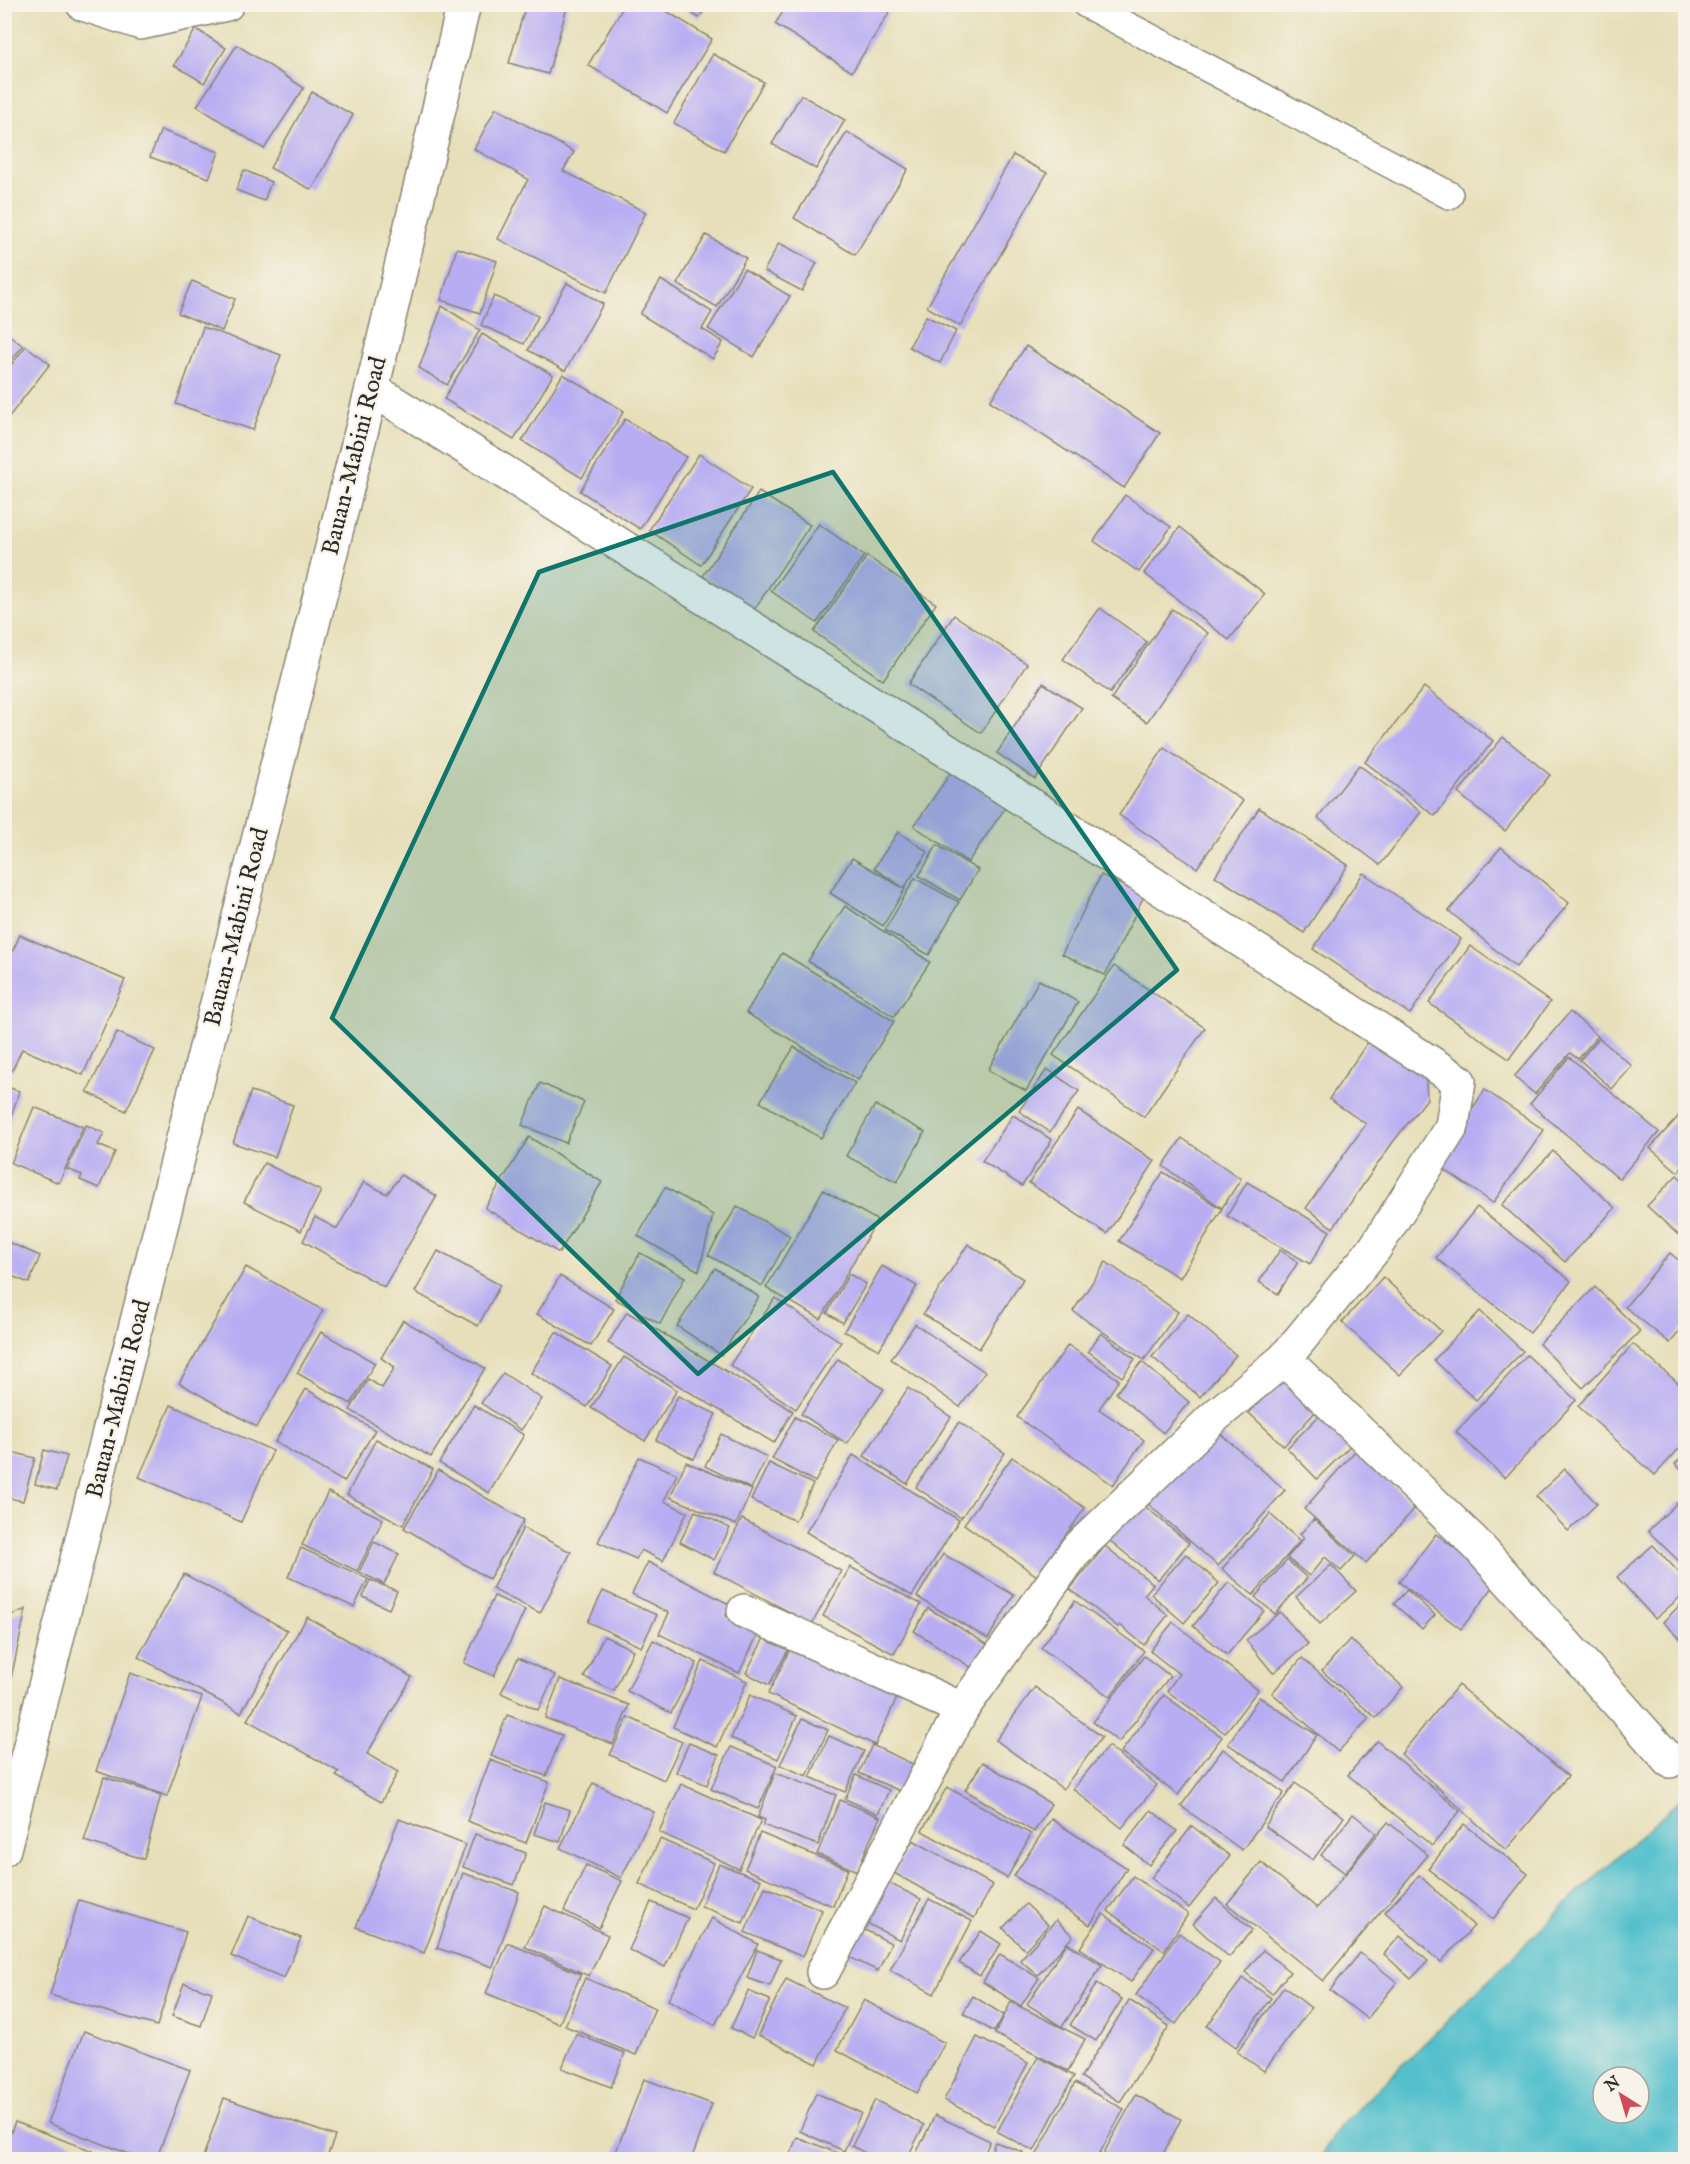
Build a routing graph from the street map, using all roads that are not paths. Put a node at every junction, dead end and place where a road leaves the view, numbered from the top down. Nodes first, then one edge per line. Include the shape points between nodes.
1 (83, 4) edge
2 (227, 4) edge
3 (464, 4) edge
4 (1086, 4) edge
5 (1449, 195) dead end
6 (372, 389) junction
7 (1284, 1359) junction
8 (744, 1611) dead end
9 (962, 1709) junction
10 (1670, 1761) dead end
11 (4, 1849) edge
12 (823, 1972) dead end

1 - 2 street via 141,23
3 - 6 street, Bauan-Mabini Road
4 - 5 lane
6 - 7 street via 911,728 1459,1081 1452,1126 1375,1248
6 - 11 street, Bauan-Mabini Road
7 - 9 street via 1213,1418 1076,1550
7 - 10 street via 1476,1544
8 - 9 street
9 - 12 street

